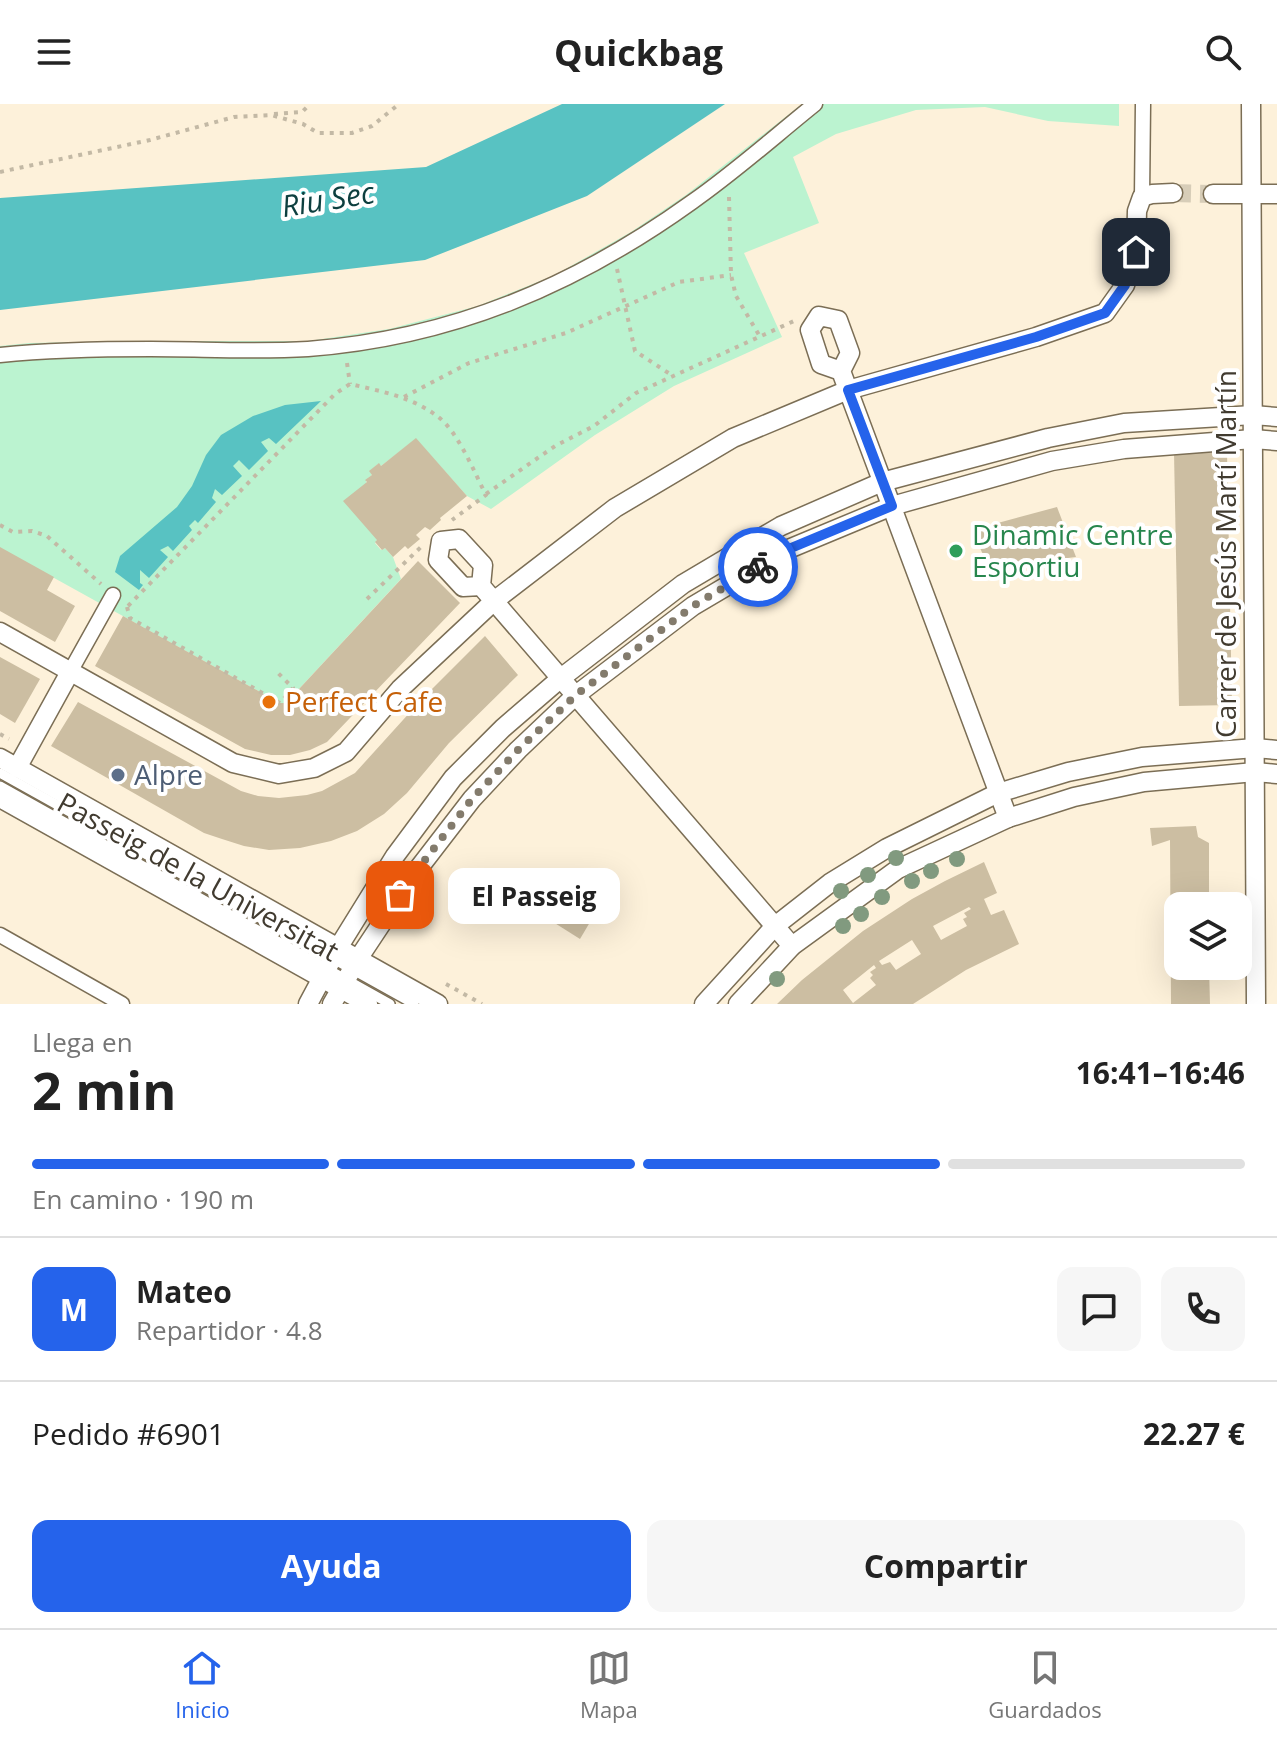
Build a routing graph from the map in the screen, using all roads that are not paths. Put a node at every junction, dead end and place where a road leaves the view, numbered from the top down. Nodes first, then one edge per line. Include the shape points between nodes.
1 (815, 104) edge
2 (1143, 104) edge
3 (1251, 104) edge
4 (1173, 193) tunnel mouth
5 (1213, 194) tunnel mouth
6 (1252, 194) junction
7 (1277, 194) edge
8 (1142, 197) junction
9 (0, 355) edge
10 (841, 371) junction
11 (848, 390) junction
12 (1253, 415) junction
13 (1277, 417) edge
14 (1253, 439) junction
15 (1277, 441) edge
16 (882, 482) junction
17 (892, 506) junction
18 (481, 586) junction
19 (113, 595) road end
20 (494, 601) junction
21 (0, 632) edge
22 (70, 672) junction
23 (561, 678) junction
24 (576, 695) junction
25 (1255, 748) junction
26 (1277, 750) edge
27 (0, 758) edge
28 (8, 770) edge
29 (1255, 772) junction
30 (1277, 774) edge
31 (0, 786) edge
32 (998, 793) junction
33 (0, 798) edge
34 (1008, 818) junction
35 (775, 926) junction
36 (0, 935) edge
37 (792, 946) junction
38 (330, 963) junction
39 (346, 980) edge
40 (122, 1004) edge
41 (308, 1004) edge
42 (368, 1004) edge
43 (390, 1004) edge
44 (414, 1004) edge
45 (438, 1004) edge
46 (704, 1004) edge
47 (738, 1004) edge
48 (1256, 1004) edge

1 - 9 street via 694,201 614,252 559,283 483,315 388,340 309,349
2 - 8 street
3 - 6 street, Carrer de Jesús Martí Martín
4 - 8 street
5 - 6 street
6 - 7 street
6 - 12 street, Carrer de Jesús Martí Martín
8 - 11 street via 1136,252 1125,285 1105,313
10 - 10 street via 850,353 838,320 819,316 810,330 821,364
10 - 11 street
11 - 16 street
11 - 20 street via 733,438 628,500
12 - 13 street
12 - 14 street, Carrer de Jesús Martí Martín
12 - 16 street via 1124,423
14 - 15 street
14 - 17 street via 1124,449 1052,461
14 - 25 street, Carrer de Jesús Martí Martín
16 - 17 street
16 - 23 street via 781,526 683,584
17 - 24 street via 791,548 693,606
17 - 32 street
18 - 18 street via 483,565 459,539 437,538 438,560 463,587
18 - 20 street
19 - 22 street
20 - 22 street via 400,689 346,752 314,768 279,774 233,763
20 - 23 street
21 - 22 street
22 - 28 street
23 - 24 street
23 - 38 street via 453,778 395,856
24 - 35 street
24 - 39 street via 472,799 415,873
25 - 26 street
25 - 29 street, Carrer de Jesús Martí Martín
25 - 32 street via 1142,757
27 - 28 street, Passeig de la Universitat
28 - 38 street, Passeig de la Universitat
29 - 30 street
29 - 34 street via 1144,782
29 - 48 street, Carrer de Jesús Martí Martín
31 - 38 lane
32 - 34 street
32 - 35 street via 887,848
33 - 38 street, Passeig de la Universitat
34 - 37 street via 898,869
35 - 37 street
35 - 46 street
36 - 40 street
37 - 47 street
38 - 39 street, Passeig de la Universitat
38 - 39 street, Passeig de la Universitat
38 - 41 street
39 - 42 street, Passeig de la Universitat
39 - 43 lane
39 - 44 lane
39 - 45 street, Passeig de la Universitat

